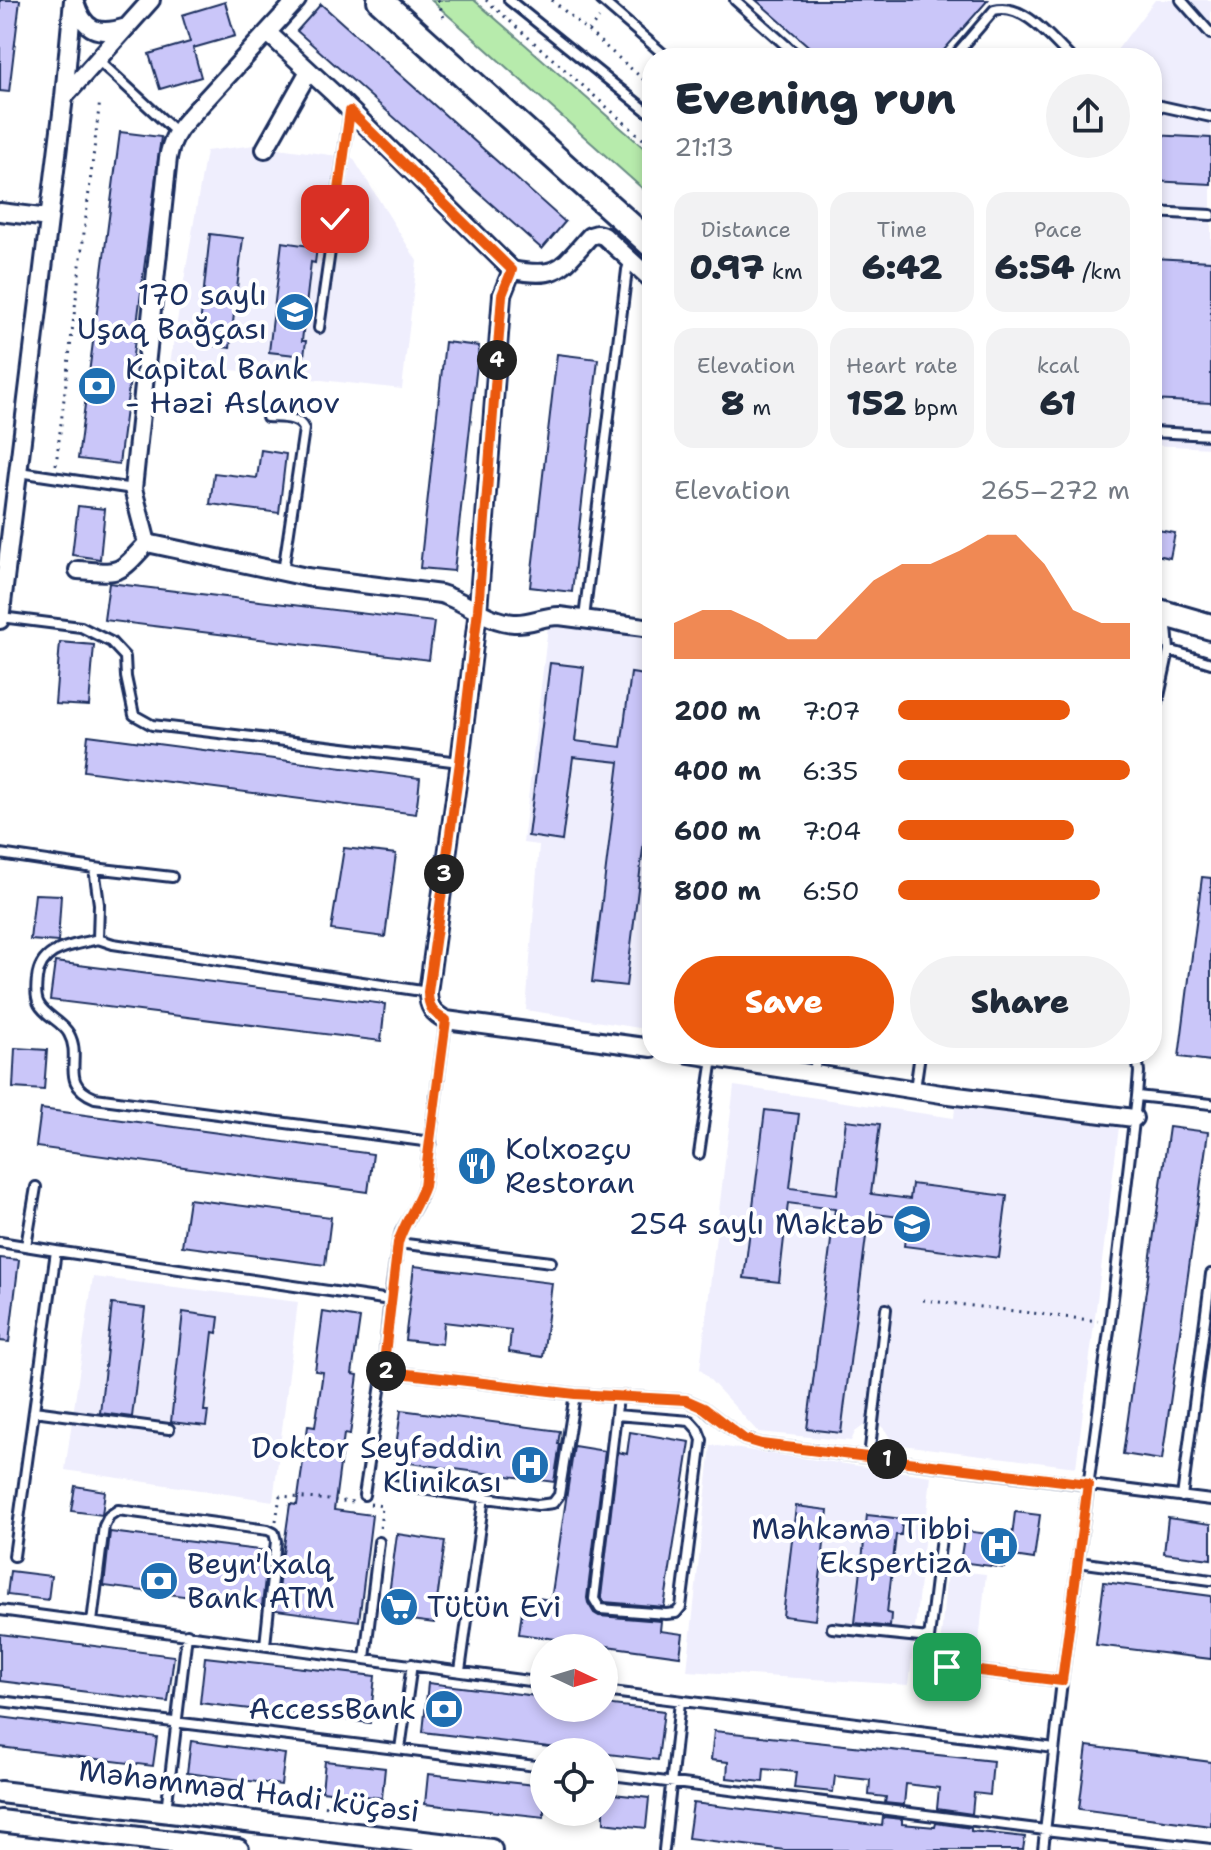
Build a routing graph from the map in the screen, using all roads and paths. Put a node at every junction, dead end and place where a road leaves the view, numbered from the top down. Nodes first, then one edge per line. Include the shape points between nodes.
1 (74, 0) edge
2 (151, 0) edge
3 (297, 0) edge
4 (380, 0) edge
5 (399, 0) edge
6 (438, 0) edge
7 (486, 0) edge
8 (509, 0) edge
9 (552, 0) edge
10 (601, 0) edge
11 (735, 0) edge
12 (1181, 0) edge
13 (599, 18) dead end
14 (445, 21) dead end
15 (129, 26) junction
16 (588, 31) junction
17 (268, 33) junction
18 (1211, 34) edge
19 (656, 48) edge
20 (789, 48) edge
21 (962, 48) edge
22 (1060, 48) edge
23 (98, 60) junction
24 (309, 71) junction
25 (642, 78) edge
26 (64, 97) junction
27 (100, 100) dead end
28 (1162, 106) edge
29 (642, 107) edge
30 (350, 111) junction
31 (1211, 117) edge
32 (176, 132) junction
33 (642, 138) edge
34 (265, 149) dead end
35 (0, 212) edge
36 (1162, 213) edge
37 (1211, 215) edge
38 (49, 218) junction
39 (642, 229) edge
40 (642, 230) edge
41 (642, 245) edge
42 (630, 260) junction
43 (512, 270) junction
44 (642, 271) edge
45 (319, 328) dead end
46 (267, 417) dead end
47 (1162, 433) edge
48 (1211, 435) edge
49 (19, 472) junction
50 (55, 477) junction
51 (133, 489) junction
52 (6, 509) edge
53 (147, 543) junction
54 (78, 570) dead end
55 (283, 572) junction
56 (478, 610) junction
57 (0, 618) edge
58 (584, 618) junction
59 (642, 627) edge
60 (1162, 627) edge
61 (1162, 627) edge
62 (1211, 627) edge
63 (1162, 628) edge
64 (1211, 639) edge
65 (1211, 663) edge
66 (460, 762) junction
67 (0, 854) edge
68 (94, 868) junction
69 (172, 877) dead end
70 (98, 939) junction
71 (428, 992) junction
72 (446, 1020) junction
73 (642, 1047) edge
74 (712, 1064) edge
75 (750, 1064) edge
76 (815, 1064) edge
77 (919, 1064) edge
78 (1138, 1064) edge
79 (813, 1074) junction
80 (915, 1090) junction
81 (1137, 1096) junction
82 (1211, 1104) edge
83 (1134, 1118) junction
84 (431, 1142) junction
85 (699, 1154) dead end
86 (36, 1187) dead end
87 (0, 1242) edge
88 (398, 1243) junction
89 (26, 1246) junction
90 (56, 1251) junction
91 (551, 1262) dead end
92 (1211, 1274) edge
93 (390, 1300) junction
94 (923, 1300) dead end
95 (886, 1309) dead end
96 (1110, 1323) junction
97 (383, 1371) junction
98 (575, 1394) junction
99 (618, 1397) junction
100 (34, 1411) junction
101 (616, 1415) junction
102 (169, 1429) dead end
103 (869, 1457) junction
104 (1088, 1484) junction
105 (393, 1485) dead end
106 (364, 1495) dead end
107 (484, 1497) junction
108 (1182, 1497) junction
109 (1211, 1500) edge
110 (274, 1533) junction
111 (941, 1538) dead end
112 (379, 1542) joint
113 (14, 1556) dead end
114 (1078, 1562) junction
115 (1211, 1580) edge
116 (0, 1610) edge
117 (92, 1622) junction
118 (832, 1628) dead end
119 (187, 1634) junction
120 (929, 1638) junction
121 (265, 1645) junction
122 (365, 1658) junction
123 (412, 1664) junction
124 (460, 1671) junction
125 (530, 1681) edge
126 (1062, 1681) junction
127 (618, 1693) edge
128 (0, 1701) edge
129 (680, 1702) junction
130 (177, 1724) junction
131 (1054, 1748) junction
132 (400, 1749) junction
133 (530, 1765) edge
134 (618, 1776) edge
135 (671, 1782) junction
136 (0, 1792) edge
137 (81, 1802) junction
138 (301, 1803) dead end
139 (329, 1806) dead end
140 (166, 1811) junction
141 (0, 1821) edge
142 (77, 1830) junction
143 (1045, 1830) junction
144 (1211, 1849) edge
145 (238, 1850) edge
146 (491, 1850) edge
147 (664, 1850) edge
148 (1043, 1850) edge

1 - 15 street via 93,29
1 - 26 street
2 - 15 street
3 - 17 street
4 - 40 main road
5 - 39 main road
6 - 14 path
7 - 33 path
8 - 29 lane
9 - 16 path
10 - 19 lane
11 - 20 lane
12 - 18 lane
13 - 16 path
15 - 23 street
16 - 25 path
17 - 24 street
17 - 32 street
21 - 22 lane via 994,10 1003,8 1031,20
23 - 26 street
23 - 32 lane
24 - 30 street
24 - 34 street
26 - 38 street
27 - 50 path
28 - 31 lane
30 - 43 street
30 - 45 lane
32 - 51 street via 168,158
35 - 38 street
36 - 37 lane
38 - 49 street
41 - 42 street
42 - 43 street via 597,234 560,269
42 - 44 street
42 - 58 lane
43 - 56 street via 502,295
46 - 55 lane via 297,420 304,429
47 - 48 lane
49 - 50 lane
49 - 52 street
50 - 51 lane
51 - 53 street
52 - 57 street
53 - 54 street via 121,570
53 - 55 street
55 - 56 street via 441,594
56 - 58 street via 509,623 547,616
56 - 66 street
57 - 66 lane via 81,627 111,642 125,657 134,715 152,725
58 - 59 street
60 - 62 main road
61 - 64 main road
63 - 65 lane
66 - 71 street
67 - 68 lane
68 - 69 lane
68 - 70 lane
70 - 71 lane
70 - 84 lane via 52,952 38,968 39,1004 69,1033 81,1092
71 - 72 street via 428,1004
72 - 73 street
72 - 84 lane
74 - 85 lane
75 - 79 street
76 - 79 lane
77 - 80 lane
78 - 81 lane
79 - 80 street
80 - 83 street
81 - 82 lane
81 - 83 lane
83 - 96 lane
84 - 88 lane via 424,1186
86 - 89 lane
87 - 89 lane
88 - 91 lane
88 - 93 lane
89 - 90 lane
90 - 93 lane
90 - 100 lane
92 - 108 lane
93 - 97 lane
94 - 96 path
95 - 103 lane
96 - 104 lane
97 - 98 lane
97 - 106 lane
98 - 99 lane
98 - 107 lane via 556,1500 538,1505
99 - 101 lane
99 - 103 lane via 686,1400 744,1439
100 - 102 lane
100 - 113 lane
101 - 101 lane via 594,1599 600,1609 676,1613 681,1607 702,1440 690,1421
103 - 104 lane
104 - 108 lane
104 - 114 lane
105 - 107 lane
107 - 124 lane
108 - 109 lane
110 - 112 path via 280,1496 363,1503 382,1506
110 - 117 lane via 118,1510 104,1526
110 - 121 lane
111 - 120 lane
112 - 122 lane
114 - 115 lane
114 - 126 lane
116 - 117 lane
117 - 119 lane
118 - 120 lane
119 - 121 lane
119 - 130 lane
120 - 126 lane via 935,1662 947,1667
121 - 122 lane
122 - 123 lane
123 - 124 lane
123 - 132 lane
124 - 125 lane
126 - 131 lane
127 - 129 lane
128 - 130 lane
129 - 131 lane
129 - 135 lane
130 - 132 lane
130 - 140 lane
131 - 143 lane
132 - 133 lane
134 - 135 lane
135 - 143 lane
135 - 147 lane
136 - 137 street, Məhəmməd Hadi küçəsi
137 - 140 street, Məhəmməd Hadi küçəsi
137 - 142 street
138 - 139 path
140 - 146 street, Məhəmməd Hadi küçəsi
141 - 142 street, Məhəmməd Hadi küçəsi
142 - 145 street, Məhəmməd Hadi küçəsi
143 - 144 lane
143 - 148 lane

